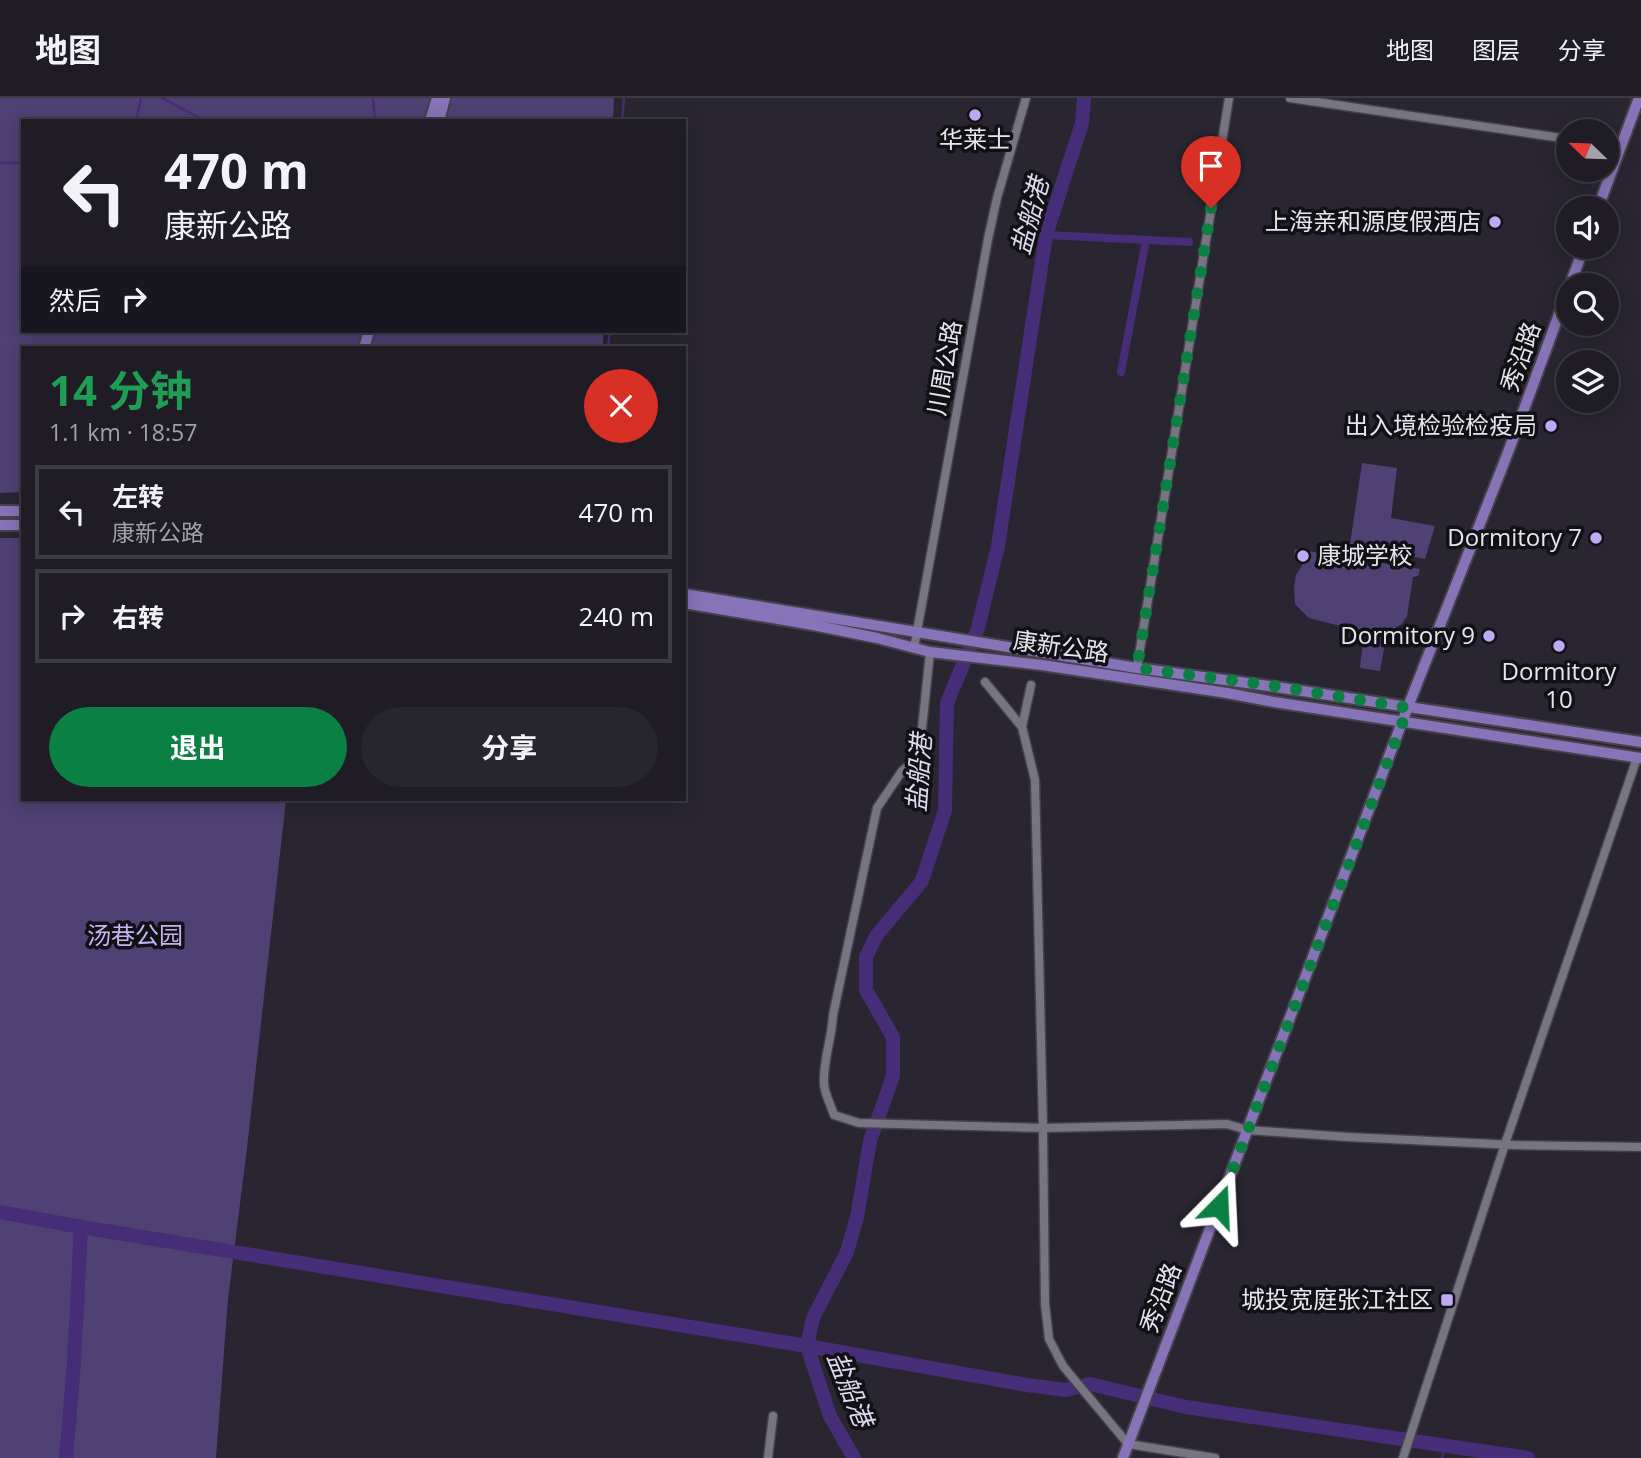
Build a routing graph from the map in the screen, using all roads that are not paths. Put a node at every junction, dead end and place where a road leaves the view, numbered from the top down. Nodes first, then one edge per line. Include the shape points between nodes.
1 (437, 98) edge
2 (445, 98) edge
3 (1026, 98) edge
4 (1229, 98) edge
5 (1290, 98) edge
6 (1639, 98) edge
7 (431, 119) edge
8 (440, 119) edge
9 (1556, 137) edge
10 (1621, 147) joint
11 (1603, 196) edge
12 (1556, 323) edge
13 (0, 511) edge
14 (21, 512) edge
15 (21, 525) edge
16 (0, 526) edge
17 (686, 594) edge
18 (686, 603) edge
19 (917, 632) junction
20 (914, 648) junction
21 (935, 653) junction
22 (1137, 668) junction
23 (985, 682) dead end
24 (1031, 685) dead end
25 (1408, 708) junction
26 (1402, 722) junction
27 (1023, 727) junction
28 (1641, 743) edge
29 (1639, 758) edge
30 (1043, 1128) junction
31 (1247, 1130) junction
32 (1505, 1144) junction
33 (1641, 1147) edge
34 (774, 1416) dead end
35 (1128, 1444) junction
36 (768, 1458) edge
37 (1123, 1458) edge
38 (1215, 1458) edge
39 (1403, 1458) edge

1 - 7 main road
2 - 8 main road
3 - 19 street, 川周公路 via 988,239
4 - 22 street
5 - 9 street
6 - 10 main road
10 - 11 main road
12 - 25 main road, 秀沿路
13 - 14 main road
15 - 16 main road
17 - 19 main road, 康新公路
18 - 20 main road, 康新公路
19 - 20 street, 川周公路
19 - 22 main road, 康新公路
20 - 21 main road, 康新公路
21 - 26 main road, 康新公路 via 1068,669
21 - 30 street via 919,757 902,771 877,807 833,1015 824,1085 834,1115 859,1123
22 - 25 main road, 康新公路
23 - 27 street
24 - 27 street
25 - 26 main road, 秀沿路
25 - 28 main road, 康新公路
26 - 29 main road, 康新公路
26 - 31 main road, 秀沿路
27 - 30 street via 1035,780
29 - 32 street
30 - 31 street via 1227,1124
30 - 35 street via 1049,1339 1063,1366
31 - 32 street
31 - 35 main road, 秀沿路
32 - 33 street
32 - 39 street
34 - 36 street
35 - 37 main road, 秀沿路
35 - 38 street

